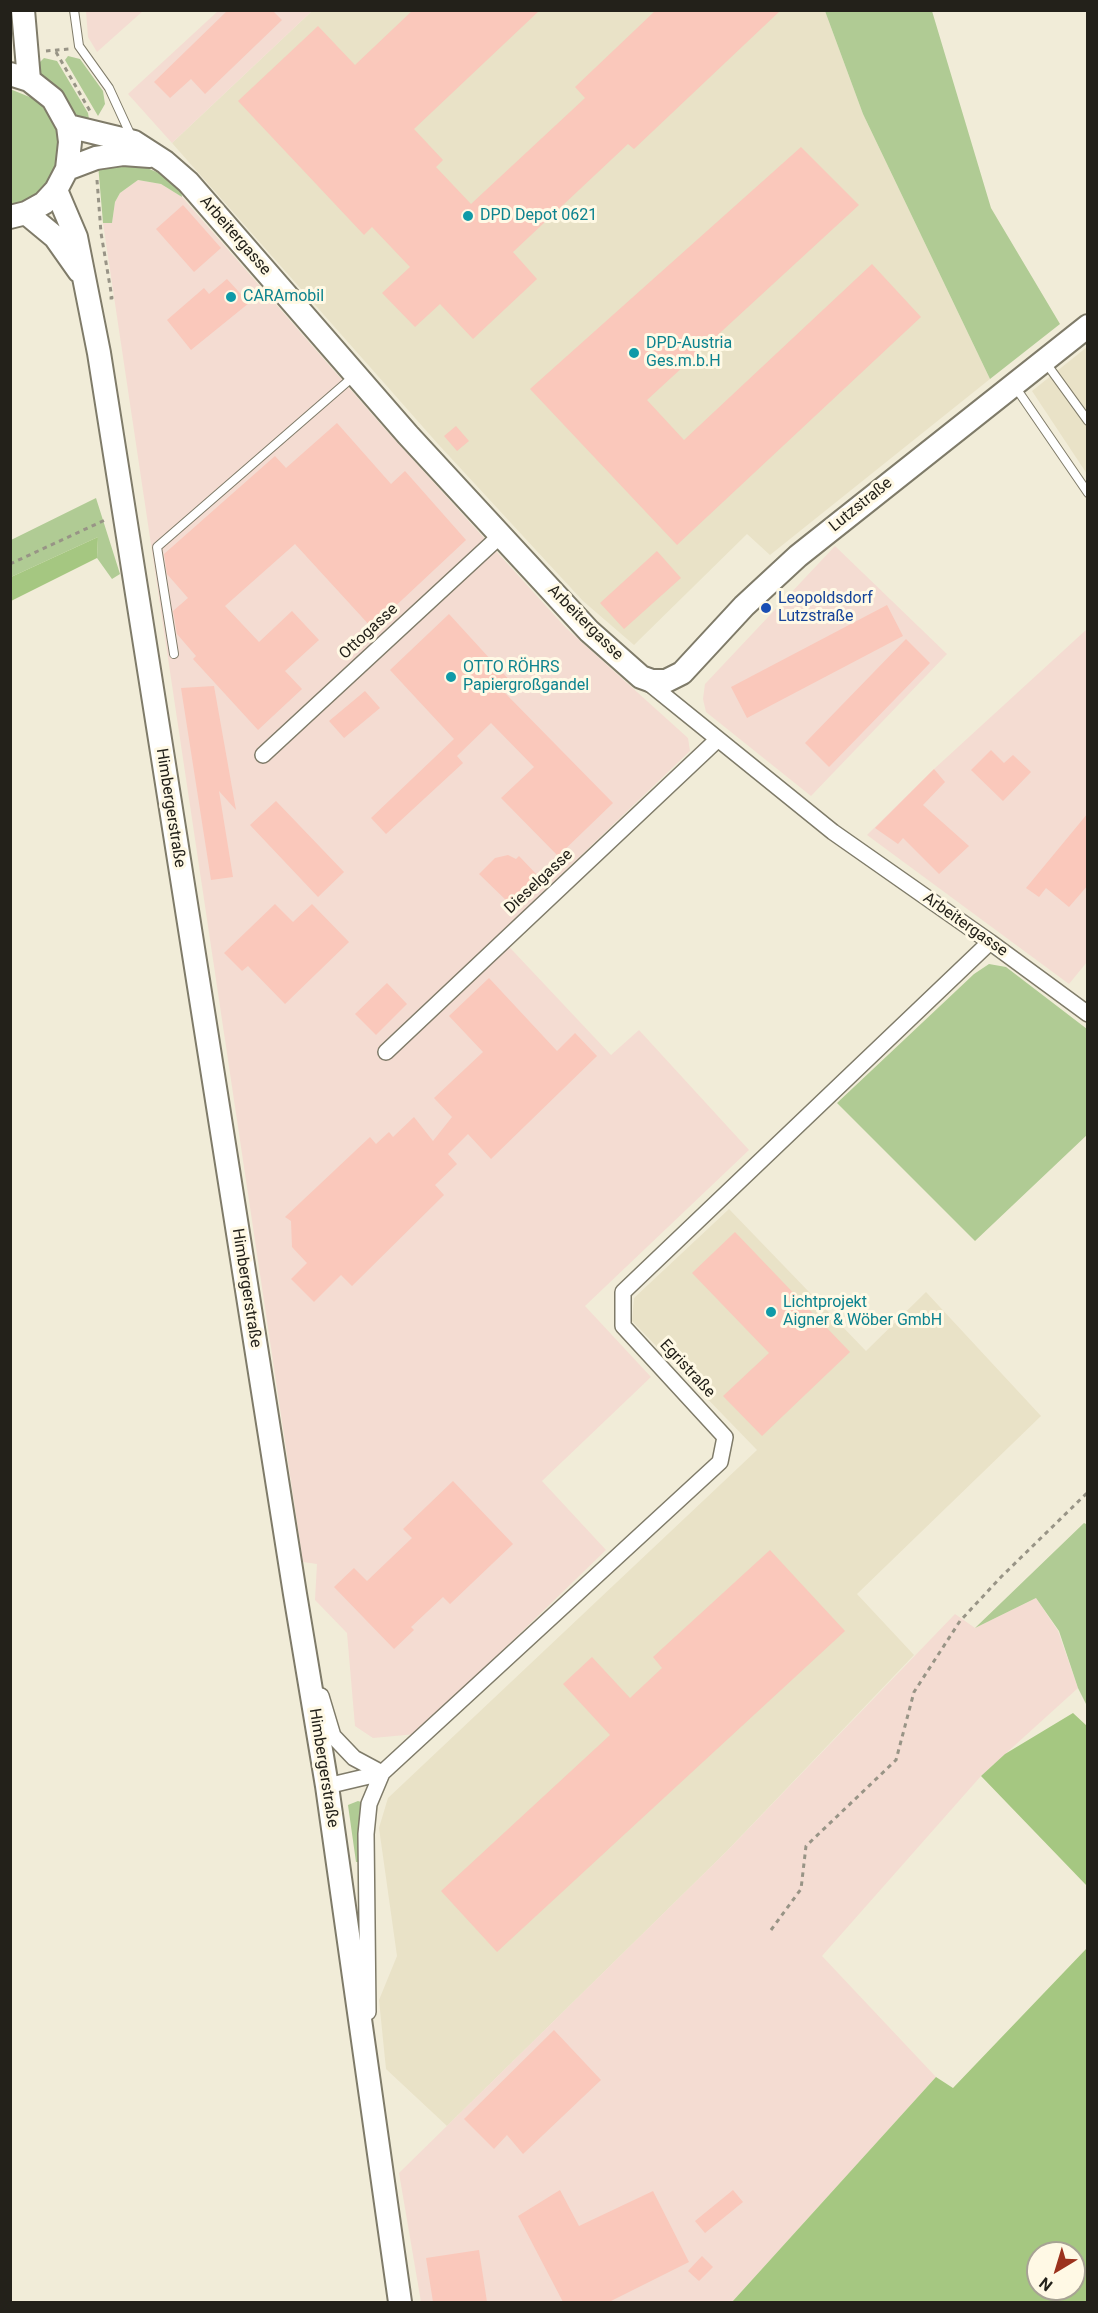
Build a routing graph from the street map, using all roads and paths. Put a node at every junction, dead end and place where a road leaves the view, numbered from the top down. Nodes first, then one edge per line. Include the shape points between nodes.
1 (23, 10) edge
2 (74, 10) edge
3 (56, 52) dead end
4 (20, 77) edge
5 (91, 114) dead end
6 (68, 126) junction
7 (134, 142) junction
8 (154, 156) junction
9 (67, 170) junction
10 (96, 172) dead end
11 (56, 190) junction
12 (18, 215) edge
13 (82, 275) junction
14 (103, 299) dead end
15 (1086, 329) edge
16 (1044, 360) junction
17 (355, 375) junction
18 (1014, 384) junction
19 (1088, 421) edge
20 (1088, 493) edge
21 (108, 518) dead end
22 (501, 535) junction
23 (10, 564) edge
24 (174, 654) dead end
25 (641, 677) junction
26 (717, 740) junction
27 (263, 755) dead end
28 (990, 942) junction
29 (1088, 1014) edge
30 (386, 1052) dead end
31 (1088, 1492) edge
32 (295, 1594) junction
33 (382, 1773) junction
34 (327, 1786) junction
35 (771, 1930) dead end
36 (370, 2096) junction
37 (400, 2302) edge

1 - 4 street
2 - 7 lane via 79,46 109,88
3 - 5 path
4 - 6 street via 53,99
6 - 7 street, Arbeitergasse
6 - 9 street
7 - 8 street, Arbeitergasse
8 - 9 street via 123,154 96,158
8 - 17 street, Arbeitergasse via 188,182
9 - 11 street
10 - 14 path via 112,298
11 - 12 street via 44,203
11 - 13 street, Himbergerstraße via 76,237
12 - 13 street, Himbergerstraße via 55,237
13 - 32 street, Himbergerstraße via 91,302
15 - 16 street, Lutzstraße
16 - 18 street, Lutzstraße
16 - 19 lane
17 - 22 street, Arbeitergasse
17 - 24 lane via 157,547
18 - 20 lane
18 - 25 street, Lutzstraße via 798,556 744,606 682,673 666,681
21 - 23 path
22 - 25 street, Arbeitergasse via 589,631
22 - 27 street, Ottogasse
25 - 26 street, Arbeitergasse
26 - 28 street, Arbeitergasse via 832,832
26 - 30 street, Dieselgasse
28 - 29 street, Arbeitergasse
28 - 33 street, Egristraße via 623,1292 623,1326 725,1437 720,1462
31 - 35 path via 960,1621 915,1692 896,1760 806,1846 801,1889
32 - 33 street via 333,1736 354,1758
32 - 34 street, Himbergerstraße
33 - 34 street, Egristraße
33 - 36 street via 369,1804 366,1834
34 - 36 street, Himbergerstraße
36 - 37 street, Himbergerstraße

